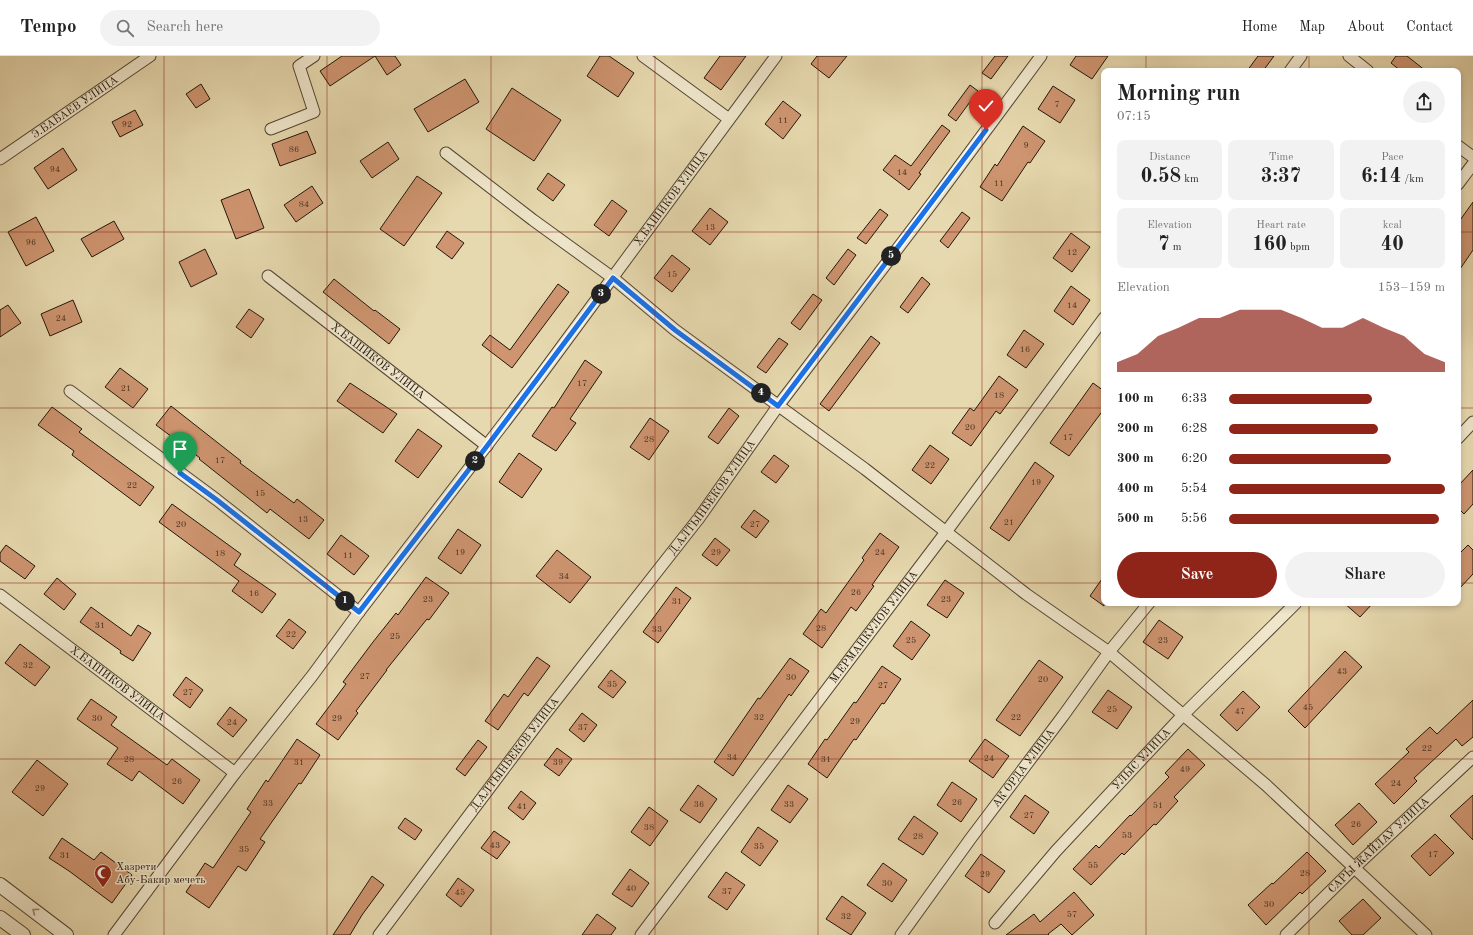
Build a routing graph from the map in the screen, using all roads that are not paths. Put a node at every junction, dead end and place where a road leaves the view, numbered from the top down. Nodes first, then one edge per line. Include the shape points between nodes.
1 (150, 56) edge
2 (314, 56) edge
3 (643, 56) edge
4 (776, 56) edge
5 (1041, 56) edge
6 (1301, 56) edge
7 (1348, 56) edge
8 (1361, 60) edge
9 (1292, 68) edge
10 (729, 119) junction
11 (271, 129) dead end
12 (1461, 148) edge
13 (446, 153) dead end
14 (1473, 157) edge
15 (0, 159) edge
16 (1473, 164) edge
17 (1461, 180) edge
18 (268, 276) dead end
19 (613, 278) junction
20 (1101, 322) edge
21 (70, 391) dead end
22 (778, 406) junction
23 (1473, 422) edge
24 (1461, 435) edge
25 (487, 446) junction
26 (946, 532) junction
27 (0, 595) edge
28 (1147, 606) edge
29 (1293, 606) edge
30 (359, 612) junction
31 (1109, 652) junction
32 (1183, 715) junction
33 (1473, 757) edge
34 (235, 773) junction
35 (1355, 867) junction
36 (0, 885) edge
37 (0, 918) edge
38 (995, 923) dead end
39 (23, 935) edge
40 (66, 935) edge
41 (114, 935) edge
42 (379, 935) edge
43 (641, 935) edge
44 (901, 935) edge
45 (1286, 935) edge
46 (1426, 935) edge

1 - 15 street, Э.БАБАЕВ УЛИЦА
2 - 11 street via 299,66 314,112
3 - 10 street
4 - 10 street, Х.БАШИКОВ УЛИЦА
5 - 22 street, Д.АЛТЫНБЕКОВ УЛИЦА
6 - 9 street
7 - 8 street
10 - 19 street, Х.БАШИКОВ УЛИЦА
12 - 14 street
13 - 19 street
16 - 17 street
18 - 25 street, Х.БАШИКОВ УЛИЦА
19 - 22 street via 675,330
19 - 25 street, Х.БАШИКОВ УЛИЦА
20 - 26 street, М.ЕРМАНКУЛОВ УЛИЦА
21 - 30 street via 217,500
22 - 26 street
22 - 42 street, Д.АЛТЫНБЕКОВ УЛИЦА via 699,518 542,718
23 - 24 street
25 - 30 street, Х.БАШИКОВ УЛИЦА
26 - 31 street via 1026,594
26 - 43 street, М.ЕРМАНКУЛОВ УЛИЦА
27 - 34 street, Х.БАШИКОВ УЛИЦА
28 - 31 street, АК ОРДА УЛИЦА
29 - 32 street, УЛЫС УЛИЦА
30 - 34 street, Х.БАШИКОВ УЛИЦА
31 - 32 street
31 - 44 street, АК ОРДА УЛИЦА
32 - 35 street via 1266,785
32 - 38 street, УЛЫС УЛИЦА via 1056,851
33 - 35 street, САРЫ ЖАЙЛАУ УЛИЦА
34 - 41 street, Х.БАШИКОВ УЛИЦА
35 - 45 street, САРЫ ЖАЙЛАУ УЛИЦА
35 - 46 street
40 -> 36 street
37 - 39 street

